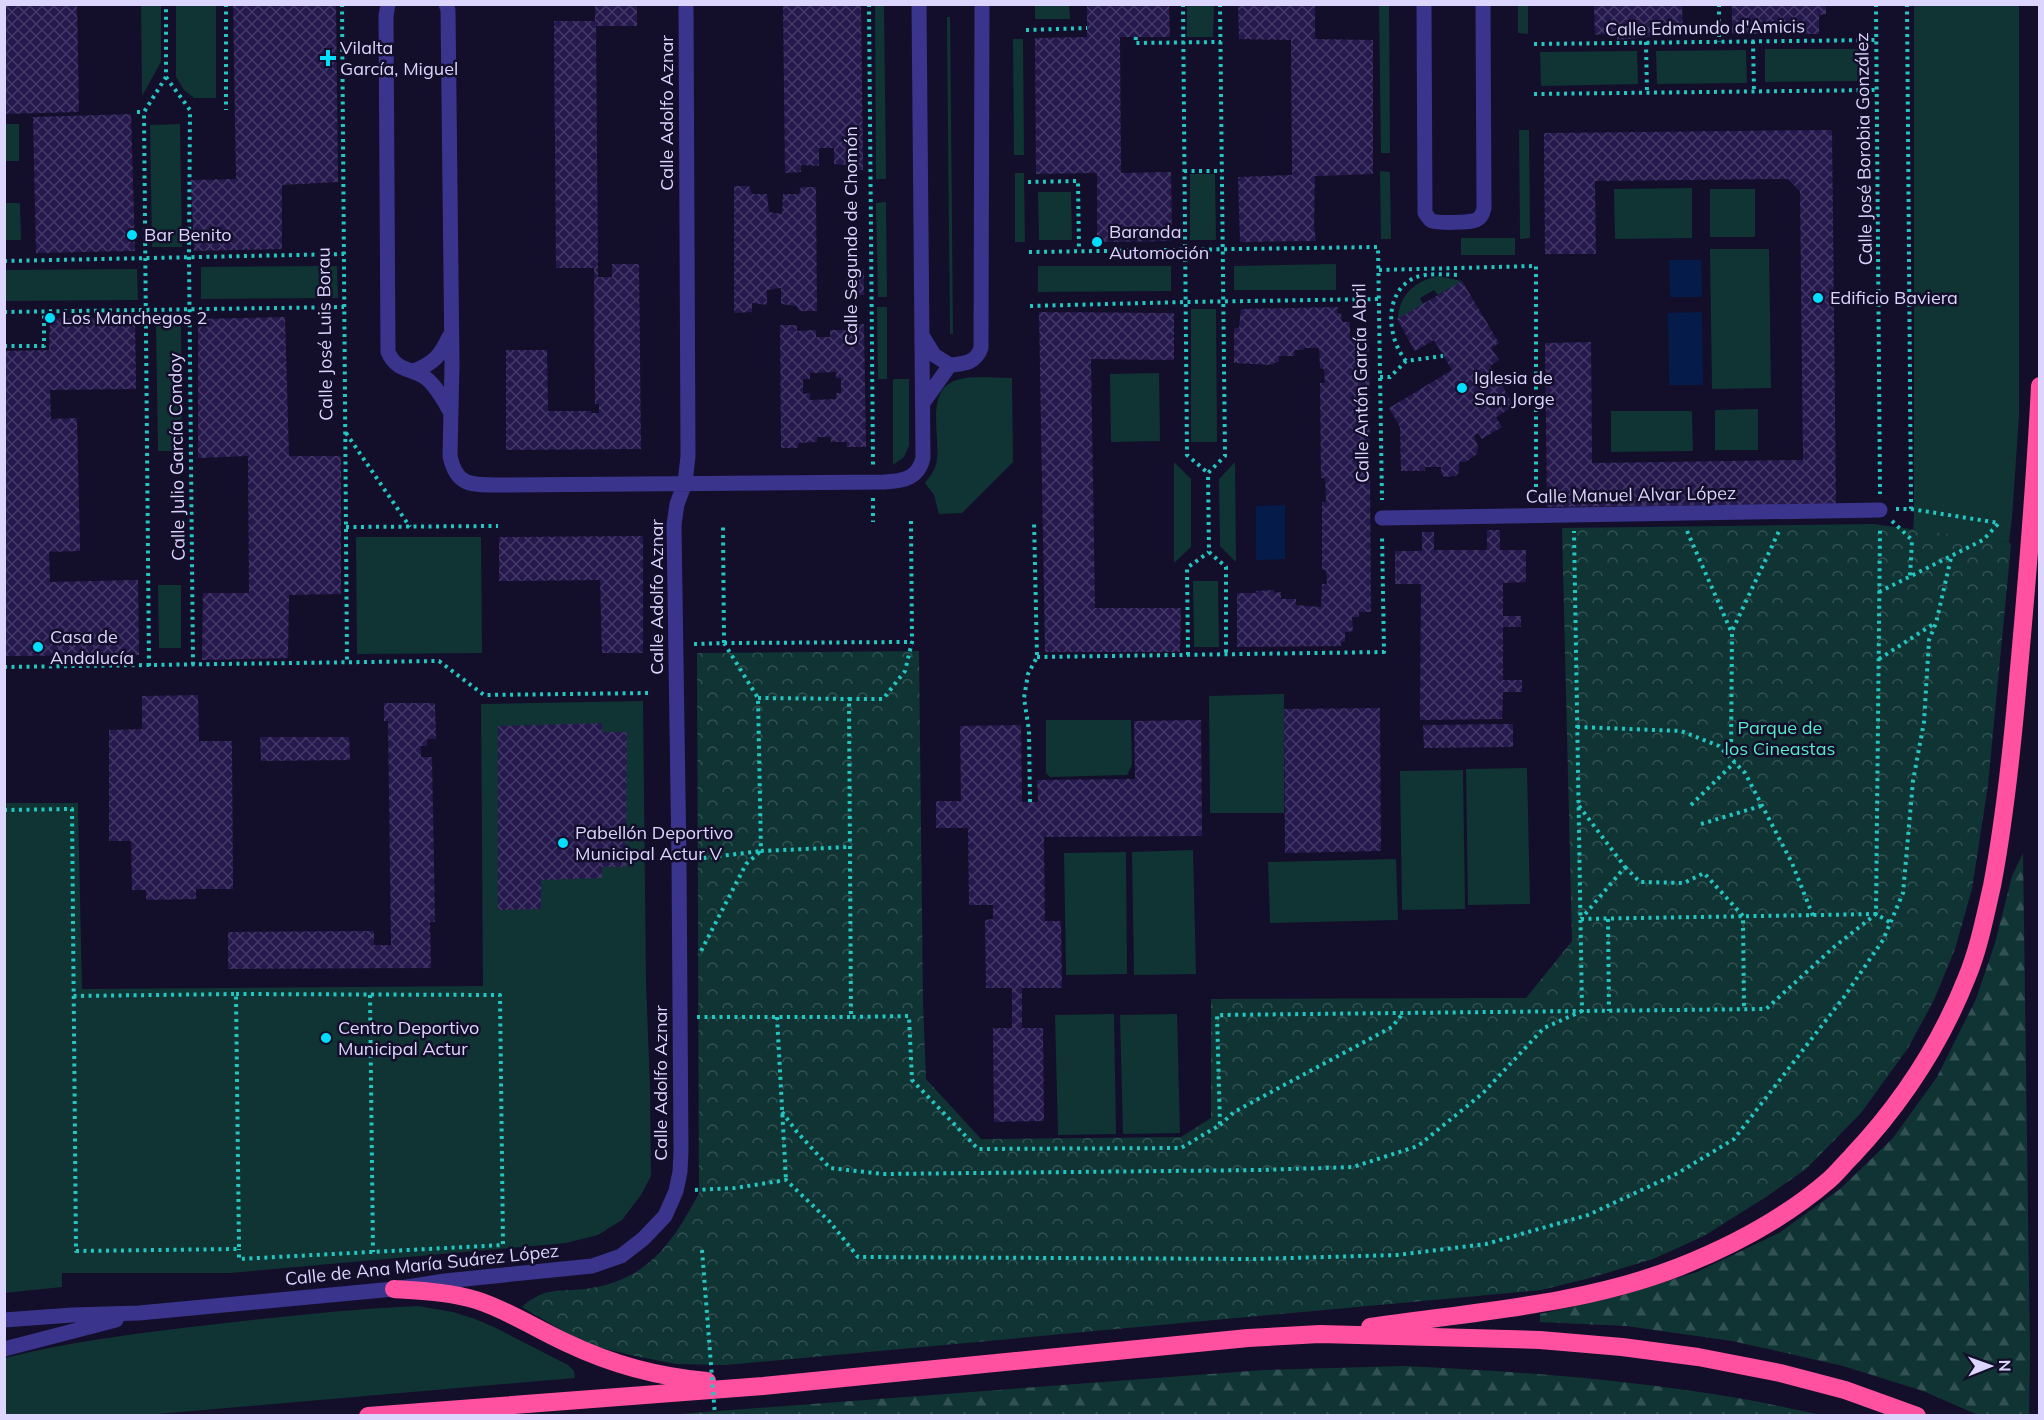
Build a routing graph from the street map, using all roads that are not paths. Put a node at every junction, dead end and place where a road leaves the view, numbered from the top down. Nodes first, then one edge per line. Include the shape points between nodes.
1 (388, 4) edge
2 (446, 4) edge
3 (686, 4) edge
4 (918, 4) edge
5 (982, 4) edge
6 (1424, 4) edge
7 (1483, 4) edge
8 (452, 333) junction
9 (921, 334) junction
10 (950, 365) junction
11 (414, 371) junction
12 (2040, 386) edge
13 (923, 403) junction
14 (451, 413) junction
15 (685, 483) junction
16 (1881, 510) road end
17 (1382, 518) road end
18 (676, 1191) joint
19 (394, 1289) junction
20 (139, 1313) junction
21 (4, 1320) edge
22 (1320, 1334) junction
23 (4, 1349) edge
24 (763, 1386) junction
25 (368, 1416) edge
26 (1917, 1416) edge

1 - 11 street via 388,352 401,368
2 - 8 street
3 - 15 street, Calle Adolfo Aznar
4 - 9 street
5 - 10 street via 981,348 974,360
6 - 7 street via 1425,213 1434,221 1460,222 1477,220 1485,208
8 - 11 street via 441,353
8 - 14 street
9 - 10 street via 934,356
9 - 13 street
10 - 13 street
11 - 14 street via 428,380
12 - 22 highway via 2012,748 1999,849 1968,975 1942,1032 1910,1085 1829,1179 1781,1215 1726,1247 1676,1268 1548,1302
13 - 15 street via 921,466 905,480
14 - 15 street via 451,462 466,482
15 - 18 street, Calle Adolfo Aznar via 674,525 681,1152
16 - 17 street, Calle Manuel Alvar López
18 - 19 street, Calle de Ana María Suárez López via 665,1216 621,1256 592,1266
19 - 20 street, Calle de Ana María Suárez López
19 - 24 highway via 475,1300 608,1360 655,1374
20 - 21 street, Calle de Ana María Suárez López
20 - 23 street, Calle de Ana María Suárez López
22 - 24 highway
22 - 26 highway via 1540,1340 1687,1356 1780,1372
24 - 25 highway

